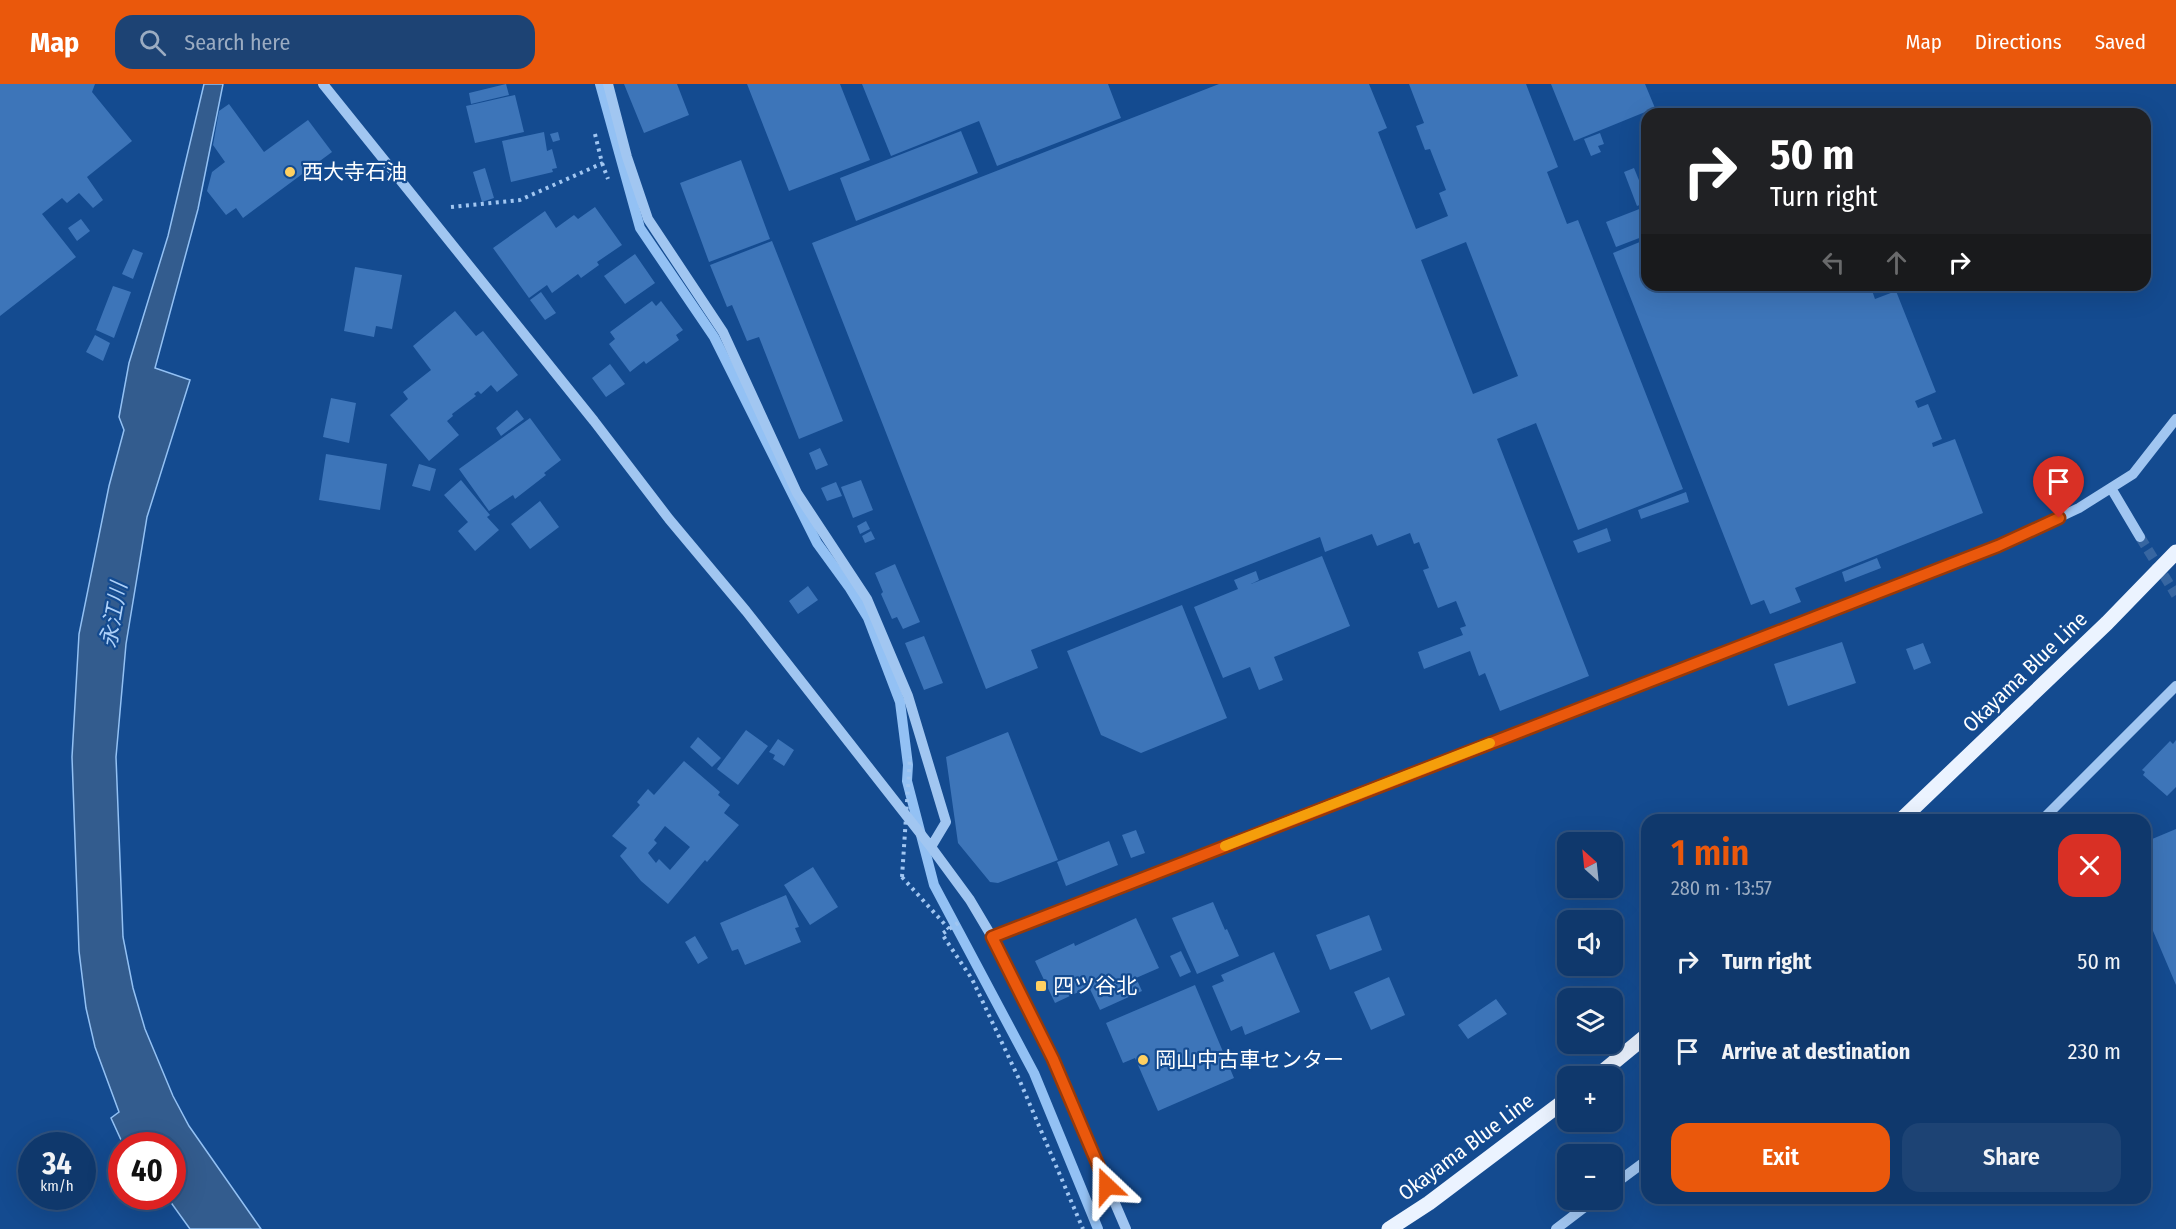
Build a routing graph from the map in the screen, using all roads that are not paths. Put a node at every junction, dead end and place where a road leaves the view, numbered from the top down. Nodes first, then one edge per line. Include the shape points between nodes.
1 (323, 84) edge
2 (608, 84) edge
3 (2176, 419) edge
4 (2111, 488) junction
5 (2140, 537) tunnel mouth
6 (2176, 552) edge
7 (2176, 686) edge
8 (1907, 814) edge
9 (2048, 814) edge
10 (931, 846) junction
11 (992, 937) junction
12 (1641, 1040) edge
13 (1609, 1066) edge
14 (1557, 1106) edge
15 (1641, 1164) edge
16 (1623, 1178) edge
17 (1581, 1210) edge
18 (1126, 1229) edge
19 (1389, 1229) edge
20 (1556, 1229) edge

1 - 10 street
2 - 10 street via 648,219 723,332 797,493 872,610 908,696 946,822
3 - 4 street via 2133,474
4 - 5 street
4 - 11 street via 2079,508 1998,546
6 - 8 main road, Okayama Blue Line
7 - 9 street
10 - 11 street
11 - 18 street via 1053,1059
12 - 13 main road
14 - 19 main road, Okayama Blue Line
15 - 16 street
17 - 20 street

